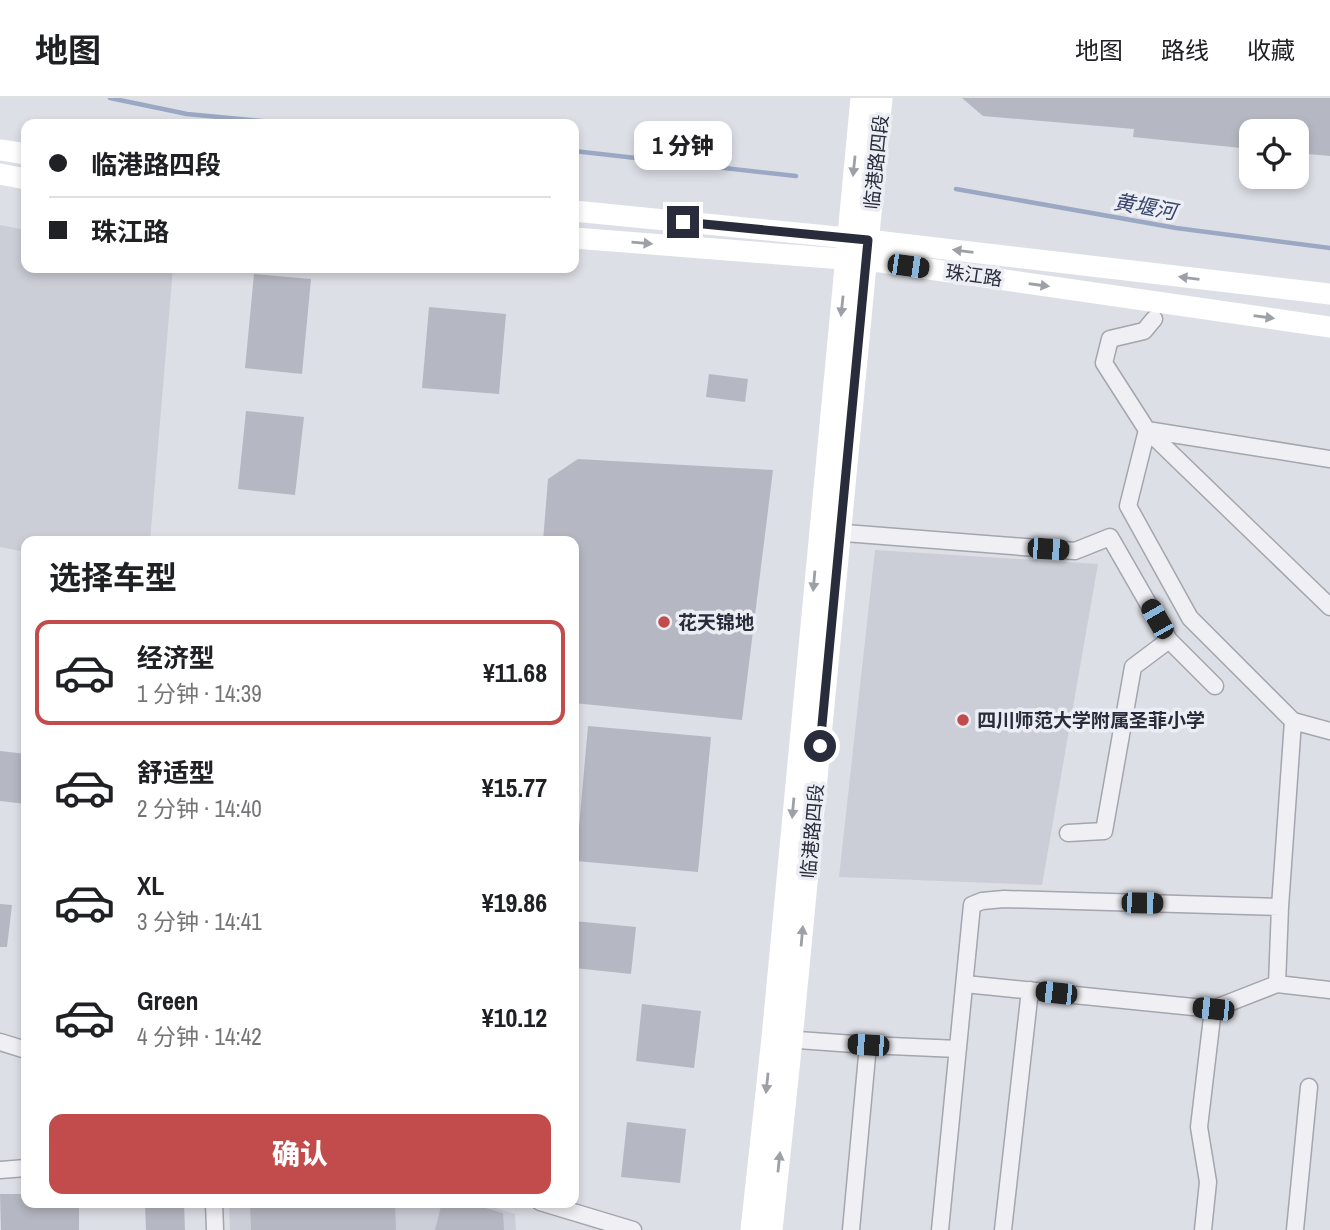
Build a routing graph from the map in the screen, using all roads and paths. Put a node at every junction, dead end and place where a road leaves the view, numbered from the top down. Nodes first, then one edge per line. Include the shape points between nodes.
1 (861, 98) edge
2 (883, 98) edge
3 (0, 150) edge
4 (21, 153) edge
5 (0, 174) edge
6 (21, 178) edge
7 (579, 211) edge
8 (579, 238) edge
9 (847, 238) junction
10 (860, 254) junction
11 (1330, 294) edge
12 (1154, 319) dead end
13 (1330, 327) edge
14 (1147, 430) junction
15 (1330, 459) edge
16 (830, 532) junction
17 (1330, 607) edge
18 (1169, 640) junction
19 (1215, 685) dead end
20 (1293, 721) junction
21 (1330, 731) edge
22 (1068, 833) dead end
23 (1280, 907) junction
24 (965, 984) junction
25 (1278, 984) junction
26 (1030, 990) junction
27 (1330, 990) edge
28 (1213, 1009) junction
29 (782, 1039) junction
30 (0, 1042) edge
31 (868, 1045) junction
32 (21, 1048) edge
33 (958, 1049) junction
34 (1309, 1087) dead end
35 (21, 1168) edge
36 (0, 1170) edge
37 (214, 1208) edge
38 (560, 1208) edge
39 (215, 1230) edge
40 (634, 1230) edge
41 (751, 1230) edge
42 (772, 1230) edge
43 (851, 1230) edge
44 (940, 1230) edge
45 (1003, 1230) edge
46 (1203, 1230) edge
47 (1295, 1230) edge

1 -> 9 main road, 临港路四段
2 - 10 main road, 临港路四段
3 - 4 main road
5 - 6 main road
7 - 9 main road
8 -> 10 main road, 珠江路
9 - 10 main road, 临港路四段
11 -> 10 main road, 珠江路
10 -> 13 main road, 珠江路
10 - 16 main road, 临港路四段
12 - 14 street via 1144,331 1110,339 1104,363
14 - 15 street
14 - 17 street
14 - 20 street via 1128,506 1190,618
16 - 18 street via 1074,551 1110,537
16 - 29 main road, 临港路四段
18 - 19 street
18 - 22 street via 1133,667 1104,831
20 - 21 street
20 - 23 street
23 - 24 street via 982,901 972,905
23 - 25 street
24 - 26 street
24 - 33 street
25 - 27 street
25 - 28 street
26 - 28 street
26 - 45 street
28 - 46 street via 1199,1127 1208,1182
29 - 31 street
29 -> 41 main road, 临港路四段
42 -> 29 main road, 临港路四段
30 - 32 street
31 - 33 street
31 - 43 street
33 - 44 street
34 - 47 street
35 - 36 street
37 - 39 street
38 - 40 street

